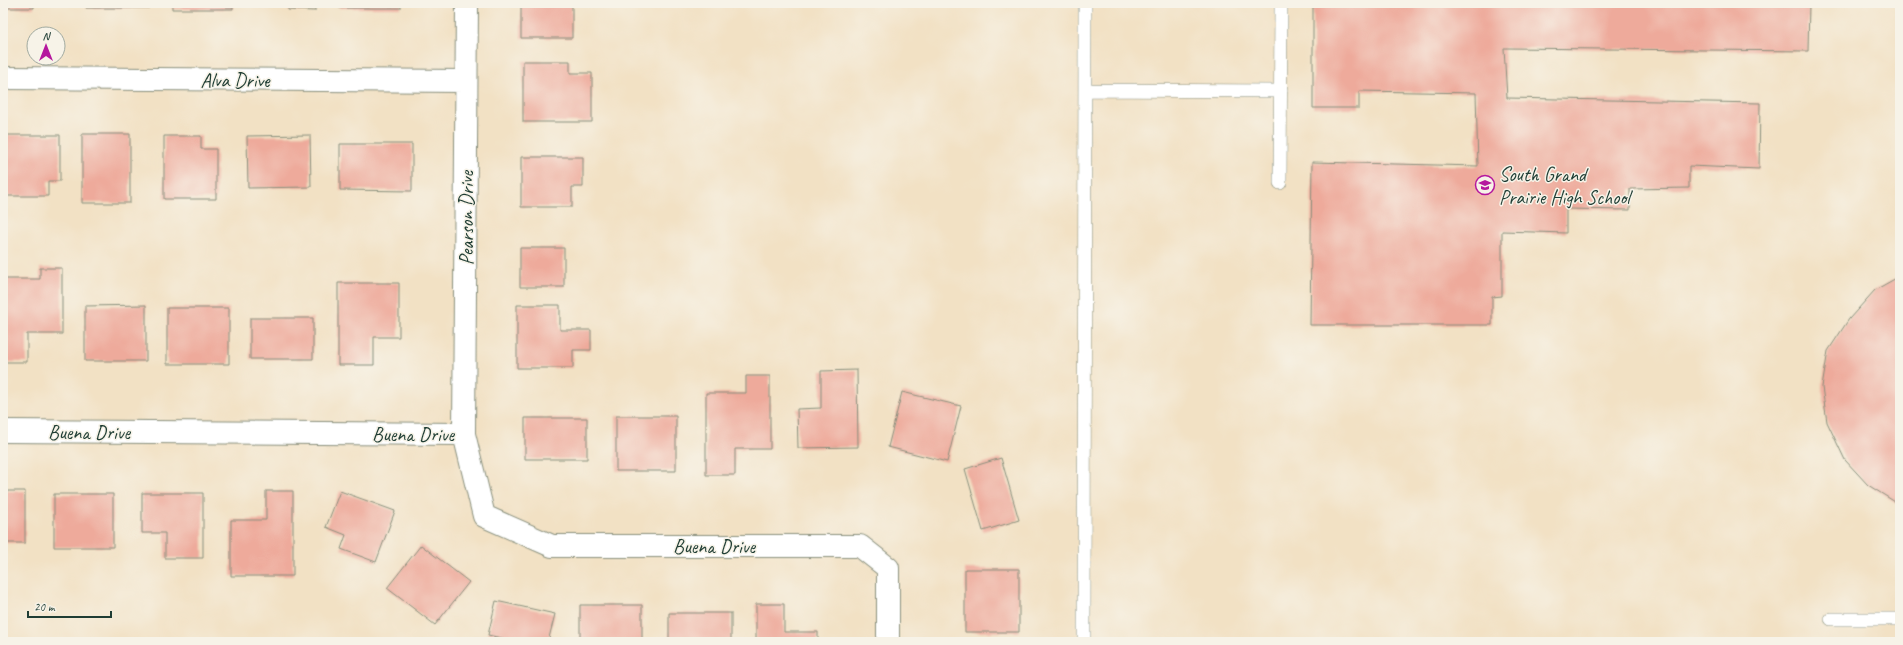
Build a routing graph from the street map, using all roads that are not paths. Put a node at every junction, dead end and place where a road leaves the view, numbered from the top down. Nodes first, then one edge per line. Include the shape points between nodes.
1 (467, 3) edge
2 (1085, 3) edge
3 (1281, 3) edge
4 (3, 78) edge
5 (466, 81) junction
6 (1085, 90) junction
7 (1281, 92) junction
8 (1280, 183) dead end
9 (3, 431) edge
10 (464, 434) junction
11 (1831, 619) dead end
12 (1900, 619) edge
13 (888, 642) edge
14 (1084, 642) edge

1 - 5 street, Pearson Drive
2 - 6 lane
3 - 7 lane
4 - 5 street, Alva Drive
5 - 10 street, Pearson Drive
6 - 7 lane
6 - 14 lane
7 - 8 lane
9 - 10 street, Buena Drive
10 - 13 street, Buena Drive via 484,516 552,546 860,546 888,568
11 - 12 lane

